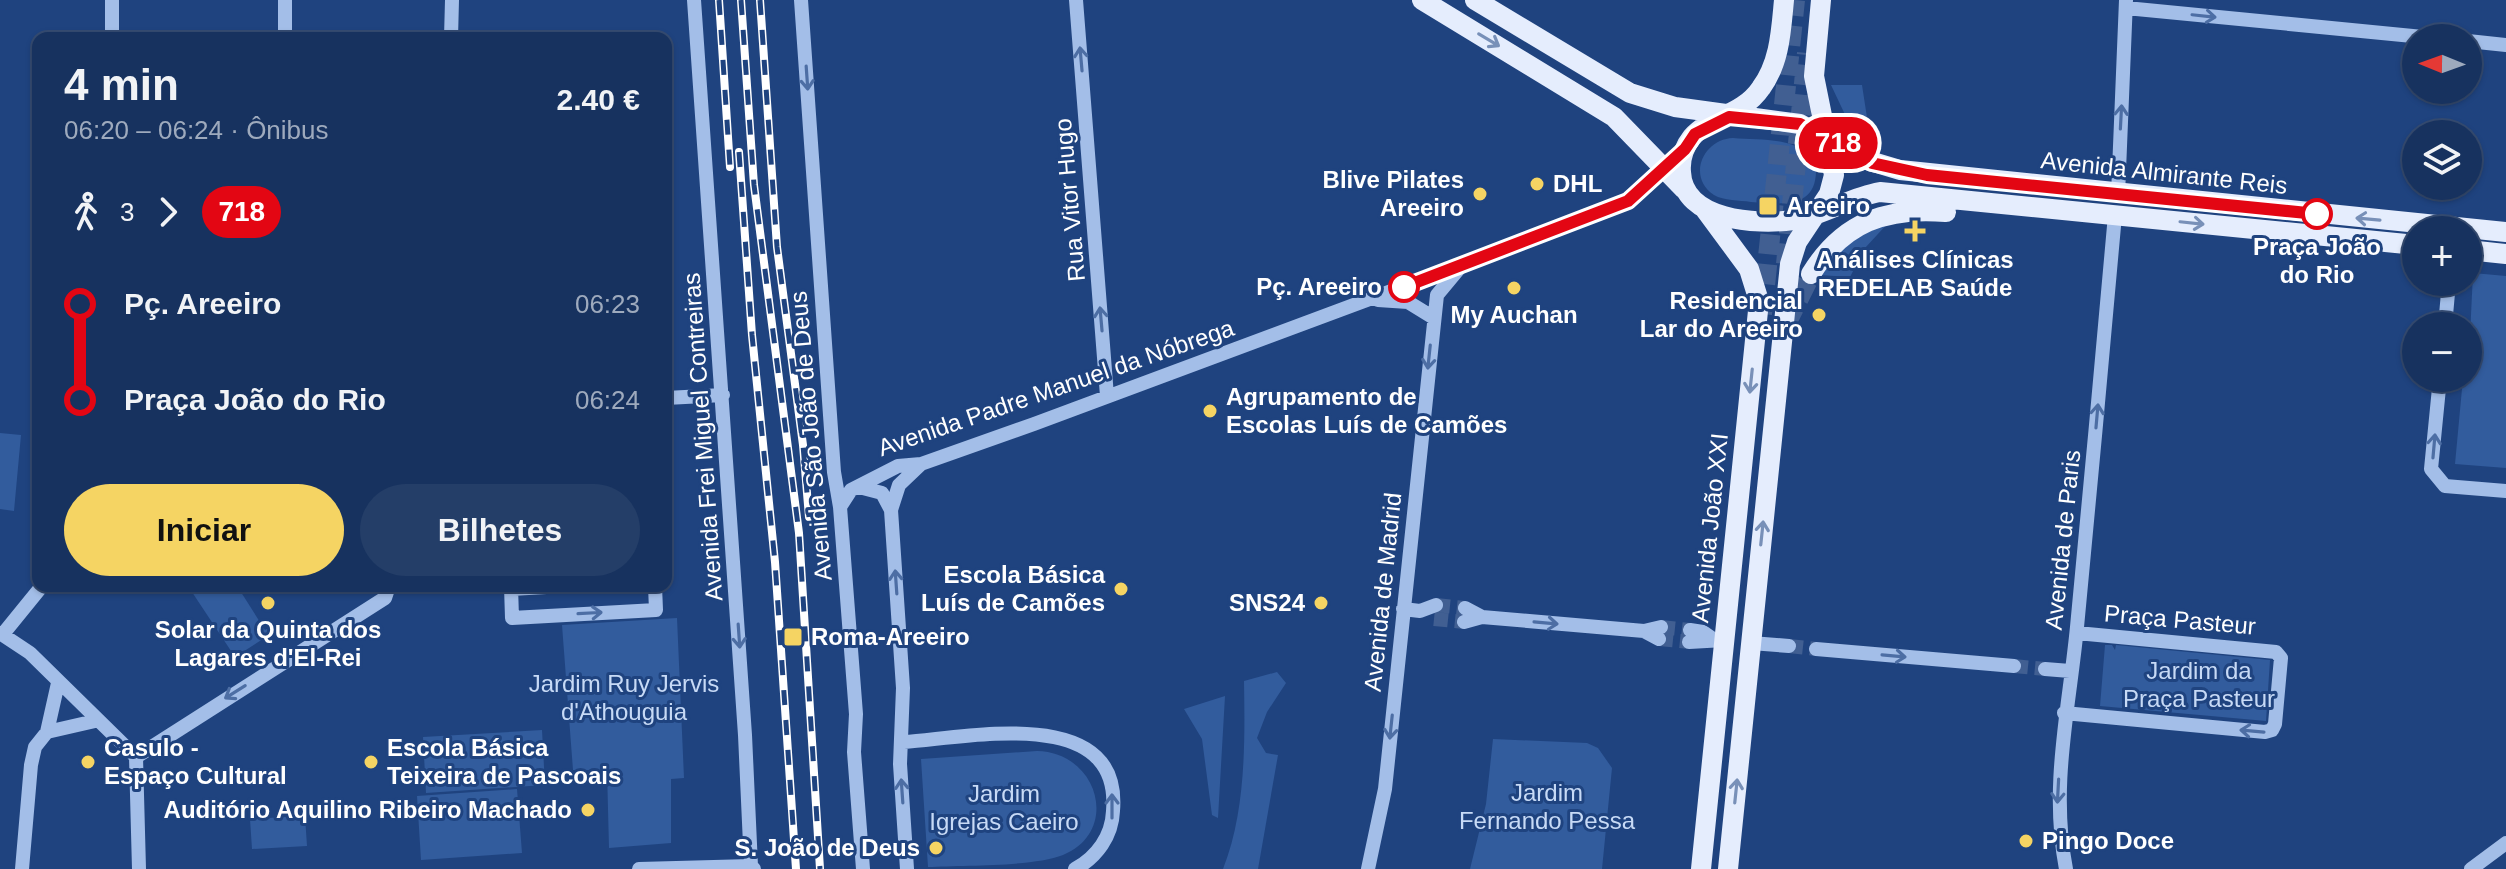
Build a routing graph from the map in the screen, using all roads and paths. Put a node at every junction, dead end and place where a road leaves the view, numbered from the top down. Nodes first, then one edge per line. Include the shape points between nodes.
1 (112, 0) edge
2 (285, 0) edge
3 (452, 0) edge
4 (694, 0) edge
5 (801, 0) edge
6 (1076, 0) edge
7 (1422, 0) edge
8 (1475, 0) edge
9 (1784, 0) edge
10 (1821, 0) edge
11 (2126, 4) edge
12 (112, 32) edge
13 (285, 32) edge
14 (451, 32) edge
15 (2402, 35) edge
16 (2482, 42) edge
17 (2506, 45) edge
18 (1729, 117) junction
19 (1826, 136) junction
20 (1685, 149) junction
21 (1665, 168) junction
22 (1696, 201) junction
23 (2015, 205) junction
24 (2116, 205) junction
25 (1817, 213) junction
26 (2506, 232) edge
27 (2402, 243) edge
28 (2482, 251) edge
29 (2506, 254) edge
30 (1465, 262) junction
31 (1811, 274) tunnel mouth
32 (1366, 301) junction
33 (1434, 318) junction
34 (2439, 392) edge
35 (723, 395) junction
36 (1107, 396) junction
37 (672, 398) edge
38 (921, 464) junction
39 (859, 487) junction
40 (2506, 491) edge
41 (840, 507) junction
42 (891, 510) junction
43 (37, 592) edge
44 (387, 592) edge
45 (511, 592) edge
46 (655, 592) edge
47 (1403, 609) junction
48 (1435, 612) tunnel mouth
49 (1464, 615) tunnel mouth
50 (2, 633) edge
51 (1660, 633) tunnel mouth
52 (2077, 633) junction
53 (1690, 636) tunnel mouth
54 (1719, 639) junction
55 (1751, 643) junction
56 (1789, 646) tunnel mouth
57 (1816, 649) tunnel mouth
58 (2014, 666) tunnel mouth
59 (2045, 669) tunnel mouth
60 (2070, 671) junction
61 (58, 683) junction
62 (2064, 713) junction
63 (95, 721) junction
64 (47, 732) junction
65 (904, 742) junction
66 (136, 757) junction
67 (2506, 843) edge
68 (864, 866) edge
69 (752, 867) edge
70 (22, 869) edge
71 (139, 869) edge
72 (639, 869) edge
73 (907, 869) edge
74 (1075, 869) edge
75 (1368, 869) edge
76 (1701, 869) edge
77 (1728, 869) edge
78 (2066, 869) edge
79 (2471, 869) edge

1 - 12 street
2 - 13 street
3 - 14 street
4 - 35 street, Avenida Frei Miguel Contreiras
5 -> 41 street, Avenida São João de Deus
36 -> 6 street, Rua Vitor Hugo
7 -> 21 main road, Avenida João XXI via 1614,117
8 - 18 main road via 1622,89
9 - 18 main road via 1774,67 1763,87
10 - 19 main road via 1814,76
11 -> 15 street
24 -> 11 street, Avenida de Paris
16 - 17 street
18 - 19 main road via 1789,122
18 - 20 main road via 1695,134
19 - 24 main road, Avenida Almirante Reis via 1863,159 1900,170
19 - 25 main road via 1834,175
20 - 21 street, Avenida Padre Manuel da Nóbrega
20 - 22 main road via 1681,177
21 - 22 main road, Avenida João XXI
21 - 30 street, Avenida Padre Manuel da Nóbrega via 1617,206
22 - 25 main road via 1731,217 1783,221
22 -> 54 main road, Avenida João XXI via 1749,269 1759,301
23 - 24 main road, Avenida Almirante Reis
23 - 25 main road, Avenida Almirante Reis via 1880,192
23 - 31 main road via 1979,213 1911,210 1875,216 1842,236
26 -> 24 main road, Avenida Almirante Reis
24 -> 27 main road, Avenida Almirante Reis
52 -> 24 street, Avenida de Paris
55 -> 25 main road via 1790,264 1797,242
28 - 29 main road
30 - 32 street, Avenida Padre Manuel da Nóbrega
30 - 33 street, Avenida de Madrid via 1443,283
32 - 33 street via 1408,302
32 - 36 street, Avenida Padre Manuel da Nóbrega
33 -> 47 street, Avenida de Madrid
40 -> 34 street via 2445,486 2431,469
35 - 37 street
35 -> 69 street, Avenida Frei Miguel Contreiras
36 - 38 street, Avenida Padre Manuel da Nóbrega
38 - 39 street, Avenida Padre Manuel da Nóbrega via 898,466
38 - 42 street via 899,485
39 - 41 street, Avenida Padre Manuel da Nóbrega
39 - 42 street, Avenida São João de Deus via 882,493
41 - 68 street, Avenida São João de Deus
65 -> 42 street
43 - 50 street
44 -> 66 street
45 -> 46 street via 512,618 656,610
47 - 48 street
47 -> 75 street, Avenida de Madrid via 1385,789
49 -> 51 street
50 - 61 street
52 - 60 street, Avenida de Paris
52 -> 62 street, Praça Pasteur via 2276,652 2281,661 2275,724 2268,732
53 - 54 street via 1702,643
54 - 55 main road
54 - 76 main road, Avenida João XXI
55 - 56 street
77 -> 55 main road
57 -> 58 street
59 - 60 street
60 - 62 street, Avenida de Paris
61 - 63 street
61 - 64 street
62 -> 78 street, Avenida de Paris via 2057,811
63 - 64 street
63 - 66 street
64 - 70 street via 35,747 31,765
73 -> 65 street via 900,764
74 -> 65 street via 1103,844 1113,812 1109,779 1082,745 1049,734
66 - 71 street
67 - 79 street
69 - 72 street

